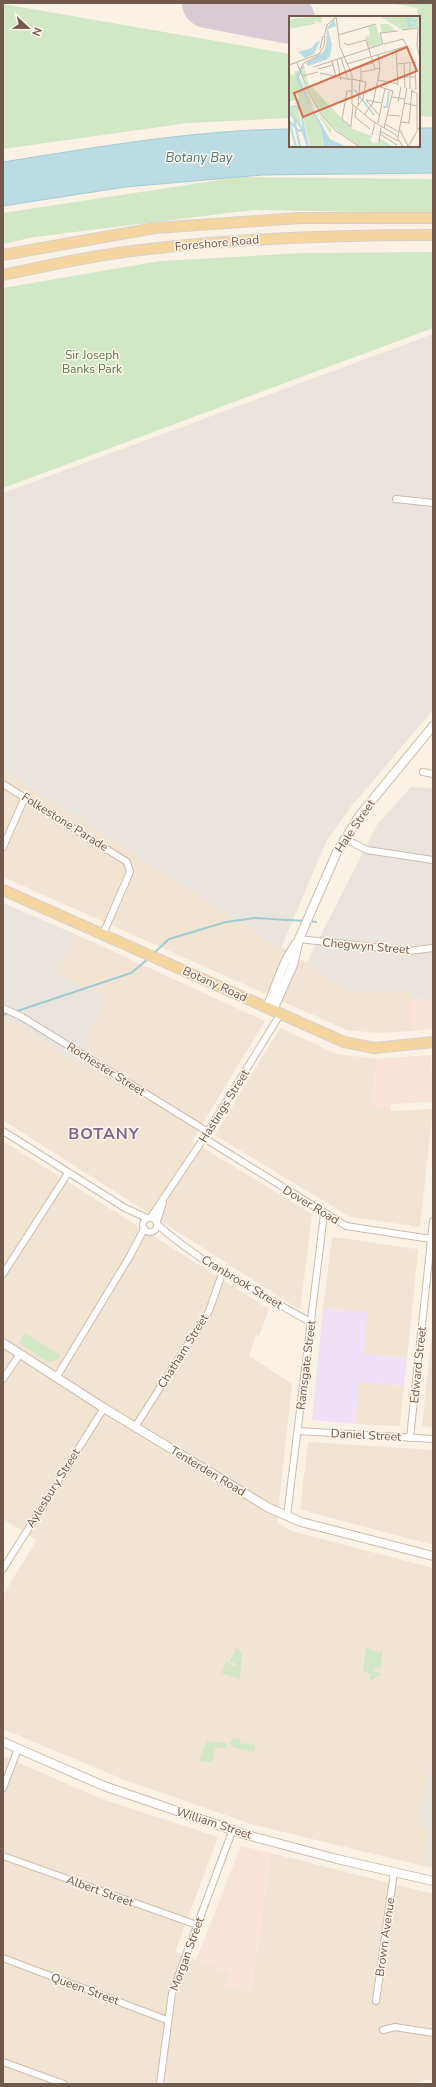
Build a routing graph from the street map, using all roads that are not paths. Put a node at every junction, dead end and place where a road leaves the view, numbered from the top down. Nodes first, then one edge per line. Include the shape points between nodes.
1 (433, 218) edge
2 (433, 235) edge
3 (3, 255) edge
4 (3, 275) edge
5 (396, 498) dead end
6 (433, 503) edge
7 (433, 726) edge
8 (423, 772) dead end
9 (433, 774) edge
10 (3, 784) edge
11 (25, 797) junction
12 (348, 841) junction
13 (3, 847) edge
14 (433, 860) edge
15 (3, 890) edge
16 (103, 934) junction
17 (299, 939) junction
18 (433, 948) edge
19 (3, 1008) edge
20 (274, 1010) junction
21 (433, 1042) edge
22 (3, 1131) edge
23 (208, 1132) junction
24 (204, 1138) junction
25 (68, 1173) junction
26 (324, 1214) junction
27 (433, 1221) edge
28 (150, 1225) junction
29 (431, 1239) junction
30 (223, 1271) junction
31 (3, 1274) edge
32 (312, 1323) junction
33 (3, 1343) edge
34 (20, 1354) junction
35 (56, 1378) junction
36 (3, 1379) edge
37 (104, 1408) junction
38 (135, 1427) junction
39 (298, 1431) junction
40 (410, 1438) junction
41 (433, 1439) edge
42 (287, 1516) junction
43 (433, 1556) edge
44 (3, 1570) edge
45 (3, 1742) edge
46 (18, 1749) junction
47 (3, 1788) edge
48 (233, 1830) junction
49 (3, 1856) edge
50 (394, 1872) junction
51 (433, 1881) edge
52 (197, 1925) junction
53 (3, 1958) edge
54 (376, 2001) dead end
55 (167, 2020) junction
56 (383, 2030) dead end
57 (433, 2033) edge
58 (3, 2062) edge
59 (64, 2084) edge
60 (160, 2084) edge

1 - 3 main road, Foreshore Road via 300,218 154,228
2 - 4 main road, Foreshore Road via 301,236 157,248 64,262
5 - 6 street
7 - 12 street, Hale Street via 360,815
8 - 9 street
10 - 11 street, Folkestone Parade
11 - 13 street
11 - 16 street, Folkestone Parade via 127,862 130,872
12 - 14 street via 363,849
12 - 17 street, Hale Street via 328,871
15 - 16 main road, Botany Road
16 - 20 main road, Botany Road
17 - 18 street, Chegwyn Street via 409,951
17 - 20 street, Hale Street via 293,965
19 - 23 street, Rochester Street via 22,1017
20 - 21 main road, Botany Road via 334,1038 359,1046 374,1048
20 - 23 street, Hastings Street
22 - 25 street, Cranbrook Street
23 - 24 street, Hastings Street
24 - 26 street, Dover Road
24 - 28 street, Hastings Street
25 - 28 street, Cranbrook Street
25 - 31 street
26 - 29 street, Dover Road via 346,1226
26 - 32 street, Ramsgate Street
27 - 29 street, Edward Street
28 - 30 street, Cranbrook Street
28 - 35 street, Hastings Street
29 - 40 street, Edward Street
30 - 32 street, Cranbrook Street
30 - 38 street, Chatham Street via 209,1311
32 - 39 street, Ramsgate Street
33 - 34 street, Tenterden Road
34 - 35 street, Tenterden Road
34 - 36 street
35 - 37 street, Tenterden Road
37 - 38 street, Tenterden Road
37 - 44 street, Aylesbury Street
38 - 42 street, Tenterden Road via 269,1508
39 - 40 street, Daniel Street
39 - 42 street, Ramsgate Street
40 - 41 street, Daniel Street
42 - 43 street, Tenterden Road via 301,1522
45 - 46 street, William Street
46 - 47 street
46 - 48 street, William Street via 104,1786
48 - 50 street, William Street
48 - 52 street, Morgan Street
49 - 52 street, Albert Street
50 - 51 street, William Street
50 - 54 street, Brown Avenue
52 - 55 street, Morgan Street via 175,1983
53 - 55 street, Queen Street
55 - 60 street, Morgan Street
56 - 57 street via 395,2027
58 - 59 street

